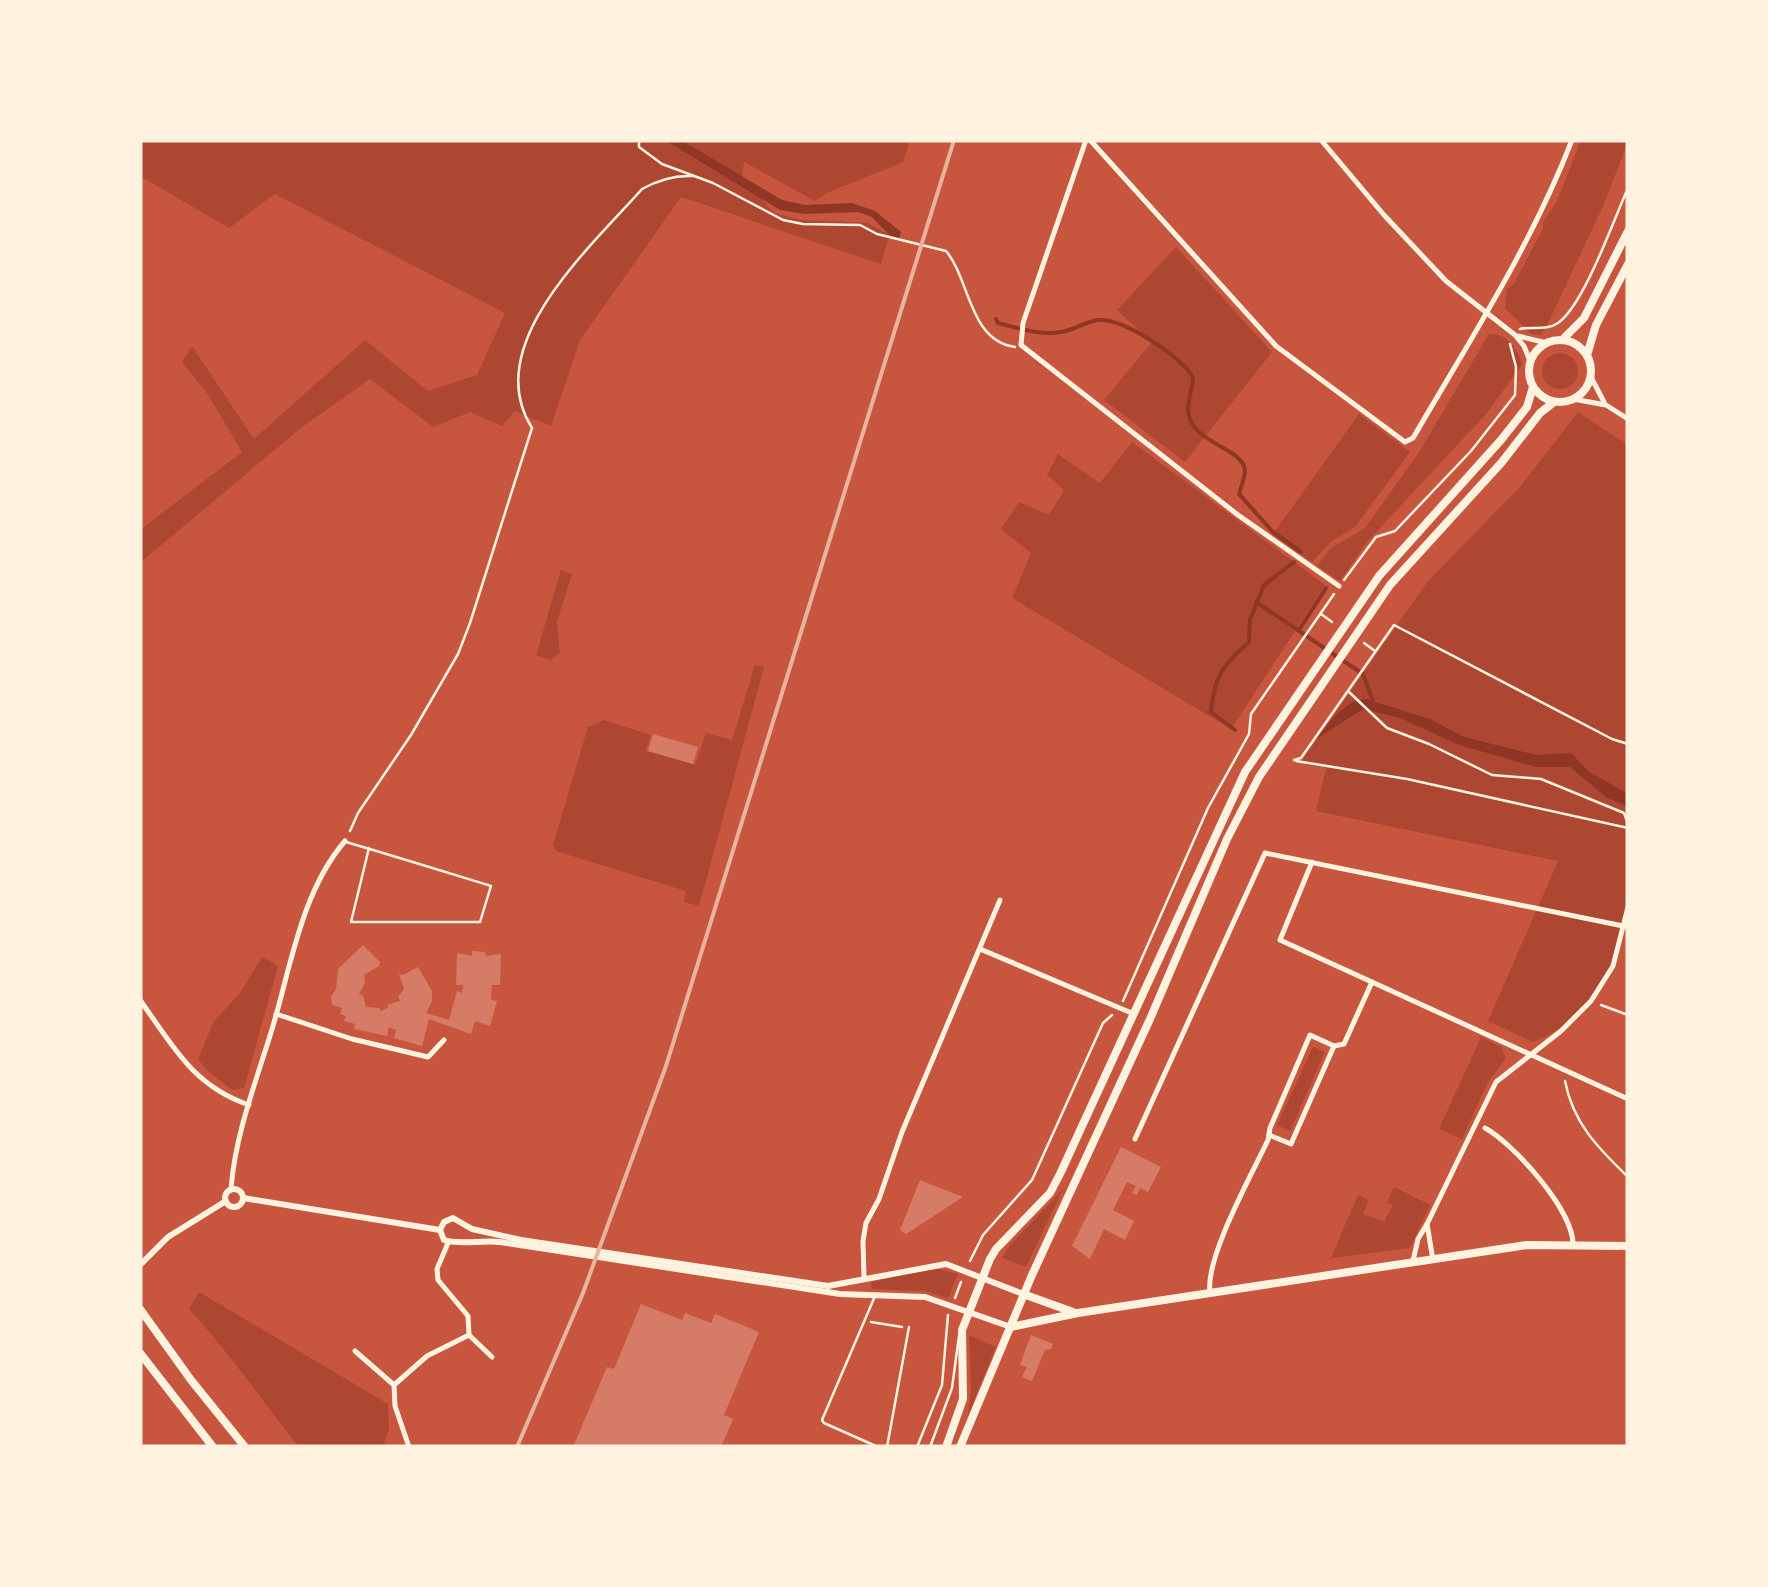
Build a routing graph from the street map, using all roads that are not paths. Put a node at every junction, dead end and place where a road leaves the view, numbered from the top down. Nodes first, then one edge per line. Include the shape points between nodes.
1 (1088, 140) edge
2 (1321, 140) edge
3 (1572, 140) edge
4 (1628, 231) edge
5 (1628, 264) edge
6 (1489, 313) junction
7 (1515, 335) junction
8 (1562, 340) junction
9 (1547, 343) junction
10 (1587, 355) junction
11 (1530, 362) junction
12 (1591, 378) junction
13 (1533, 386) junction
14 (1573, 399) junction
15 (1554, 402) junction
16 (1606, 405) junction
17 (1628, 420) edge
18 (1339, 586) road end
19 (344, 842) joint
20 (369, 848) junction
21 (1312, 862) junction
22 (1000, 900) dead end
23 (1628, 907) edge
24 (1626, 926) edge
25 (980, 949) junction
26 (1372, 982) junction
27 (140, 1000) edge
28 (276, 1014) junction
29 (1134, 1014) junction
30 (444, 1040) dead end
31 (1334, 1046) junction
32 (1529, 1054) junction
33 (1628, 1099) edge
34 (249, 1106) junction
35 (1486, 1128) dead end
36 (1269, 1135) junction
37 (1136, 1139) dead end
38 (231, 1190) junction
39 (243, 1198) junction
40 (226, 1201) junction
41 (1427, 1224) junction
42 (464, 1226) junction
43 (440, 1230) junction
44 (460, 1241) junction
45 (448, 1243) junction
46 (1573, 1245) junction
47 (1628, 1246) edge
48 (575, 1251) junction
49 (634, 1259) junction
50 (1433, 1260) junction
51 (1414, 1263) junction
52 (140, 1265) edge
53 (864, 1278) junction
54 (982, 1278) junction
55 (875, 1294) junction
56 (1024, 1294) junction
57 (1210, 1294) junction
58 (861, 1296) junction
59 (140, 1308) edge
60 (968, 1312) junction
61 (1078, 1313) junction
62 (908, 1327) road end
63 (1011, 1327) junction
64 (962, 1330) junction
65 (469, 1334) junction
66 (356, 1351) dead end
67 (140, 1353) edge
68 (492, 1357) dead end
69 (394, 1384) junction
70 (213, 1447) edge
71 (245, 1447) edge
72 (409, 1447) edge
73 (878, 1447) edge
74 (887, 1447) edge
75 (930, 1447) edge
76 (946, 1447) edge
77 (960, 1447) edge

1 - 6 street via 1276,346 1400,441 1413,438
1 - 18 street via 1023,322 1021,346
2 - 6 street via 1446,281
3 - 6 street via 1548,202
4 - 8 main road via 1584,318
5 - 10 main road
6 - 7 street
7 - 9 street
7 - 11 street
8 - 9 main road
8 - 10 main road
9 - 11 main road
10 - 12 main road
11 - 13 main road
12 - 14 main road
12 - 16 street
13 - 15 main road
13 - 29 main road via 1517,420 1402,548 1295,695 1234,793
14 - 15 main road
14 - 16 street
15 - 56 main road via 1414,554 1258,777
16 - 17 street
19 - 20 lane
19 - 28 street via 310,902
20 - 20 lane via 490,886 480,922 351,922
21 - 24 street
21 - 26 street via 1280,940
21 - 37 street via 1265,853
22 - 25 street
23 - 24 street
24 - 32 street via 1614,966 1591,1001
25 - 29 street
25 - 53 street via 866,1223
26 - 31 street via 1344,1044
26 - 32 street
27 - 34 street via 193,1074
28 - 30 street via 428,1058
28 - 34 street
29 - 54 main road via 1050,1193 996,1248
31 - 36 street via 1291,1144
31 - 36 street via 1310,1035
32 - 33 street
32 - 41 street via 1484,1101
34 - 38 street
35 - 46 street via 1510,1144 1568,1220
36 - 57 street via 1222,1239 1208,1278
38 - 39 street
38 - 40 street
39 - 40 street via 236,1206
39 - 43 street
40 - 52 street via 168,1237
41 - 50 street
41 - 51 street
42 - 43 street via 448,1219
42 - 44 street
42 - 48 street
43 - 45 street
44 - 45 street
44 - 48 street
45 - 65 street via 438,1280 468,1316
46 - 47 main road
46 - 50 main road
48 - 49 street
49 - 53 street via 828,1286
49 - 58 street
50 - 51 main road
51 - 57 main road
53 - 54 street via 933,1264
53 - 58 street
54 - 56 street
54 - 60 main road
55 - 58 street
55 - 60 street via 926,1296
55 - 73 lane via 822,1422
56 - 61 main road
56 - 63 main road
57 - 61 main road
59 - 71 main road
60 - 63 street
60 - 64 main road
61 - 63 main road
62 - 74 lane
63 - 77 main road
64 - 75 lane via 948,1404
64 - 76 main road via 963,1399
65 - 68 street
65 - 69 street
66 - 69 street
67 - 70 main road
69 - 72 street

